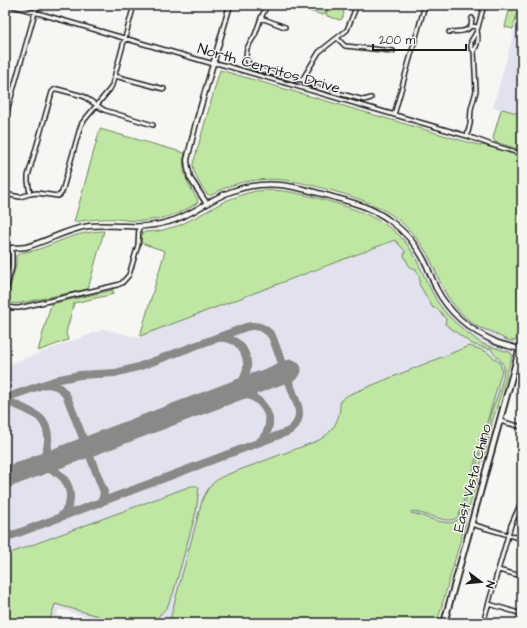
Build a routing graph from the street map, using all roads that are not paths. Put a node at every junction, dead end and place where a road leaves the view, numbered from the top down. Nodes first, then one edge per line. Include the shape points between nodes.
1 (10, 5) edge
2 (37, 5) edge
3 (134, 5) edge
4 (230, 5) edge
5 (267, 5) edge
6 (357, 5) edge
7 (425, 5) edge
8 (484, 5) edge
9 (35, 12) junction
10 (261, 18) junction
11 (472, 18) dead end
12 (471, 26) junction
13 (285, 27) dead end
14 (478, 29) junction
15 (449, 32) dead end
16 (125, 38) junction
17 (337, 38) junction
18 (393, 51) dead end
19 (474, 51) junction
20 (213, 63) junction
21 (249, 64) junction
22 (242, 71) junction
23 (115, 76) junction
24 (302, 80) junction
25 (164, 89) dead end
26 (371, 98) dead end
27 (96, 105) junction
28 (394, 115) junction
29 (5, 119) edge
30 (153, 125) dead end
31 (467, 136) junction
32 (522, 154) edge
33 (5, 194) edge
34 (30, 194) junction
35 (207, 204) junction
36 (139, 226) junction
37 (5, 248) edge
38 (12, 248) junction
39 (5, 293) edge
40 (5, 306) edge
41 (522, 340) edge
42 (521, 350) edge
43 (500, 421) junction
44 (522, 427) edge
45 (522, 497) edge
46 (471, 524) junction
47 (508, 535) junction
48 (522, 539) edge
49 (498, 570) junction
50 (522, 576) edge
51 (488, 604) junction
52 (522, 614) edge
53 (444, 623) edge
54 (483, 623) edge

1 - 9 street, North Cerritos Drive
2 - 9 street
3 - 16 street
4 - 20 street
5 - 10 street
6 - 17 street via 347,30
7 - 28 street
8 - 14 street
9 - 16 street, North Cerritos Drive
9 - 29 street
10 - 13 street
10 - 21 street via 247,48
11 - 12 street
12 - 14 street
12 - 15 street via 465,31
14 - 19 street via 479,38
14 - 19 street via 471,41 471,48
16 - 20 street, North Cerritos Drive
16 - 23 street
17 - 18 street via 345,46
17 - 24 street via 319,52
19 - 31 street via 476,91
20 - 22 street, North Cerritos Drive
20 - 35 street via 187,160 190,178
21 - 22 street
21 - 24 street via 266,72
22 - 28 street, North Cerritos Drive
23 - 25 street
23 - 27 street via 110,89
24 - 26 street via 319,88 364,100
27 - 30 street via 104,110
27 - 34 street via 82,123 60,195
27 - 34 street via 83,96 57,89 52,92 28,176
28 - 31 street, North Cerritos Drive
31 - 32 street, North Cerritos Drive
33 - 34 street via 20,197
35 - 36 street via 173,221
35 - 42 street via 237,190 275,184 304,188 371,209 384,216 413,243 442,297 458,318 481,335
36 - 38 street via 85,227 30,246
36 - 40 street via 138,245 129,275 122,283 19,308
37 - 38 street
38 - 39 street via 12,267
41 - 42 main road, East Vista Chino
42 - 43 main road, East Vista Chino
43 - 44 street
43 - 46 main road, East Vista Chino
45 - 47 street
46 - 47 street
46 - 53 main road, East Vista Chino
47 - 48 street
47 - 49 street
49 - 50 street
49 - 51 street
51 - 52 street
51 - 54 street

